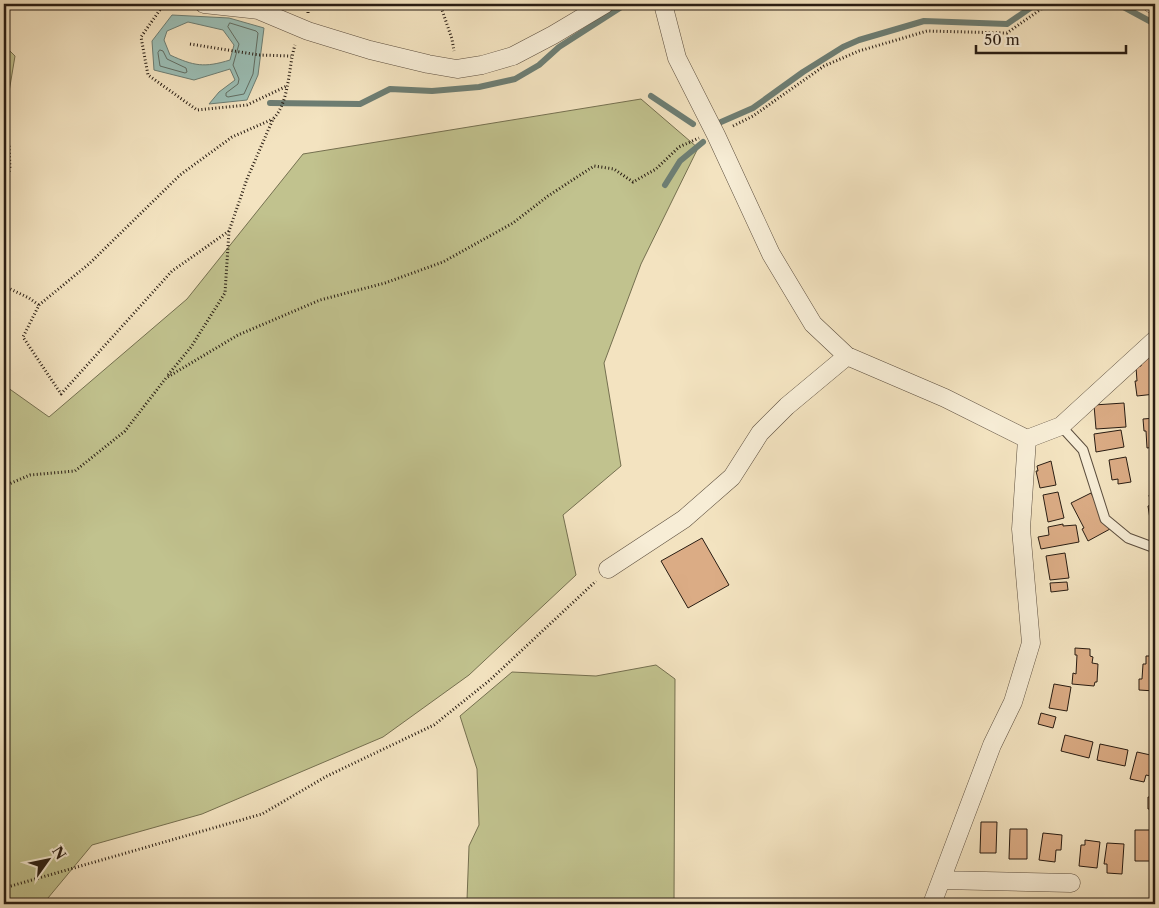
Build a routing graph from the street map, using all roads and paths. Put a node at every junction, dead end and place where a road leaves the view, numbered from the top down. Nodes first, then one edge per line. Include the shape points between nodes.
1 (164, 4) edge
2 (204, 4) edge
3 (440, 4) edge
4 (605, 4) edge
5 (663, 4) edge
6 (1122, 4) edge
7 (301, 28) junction
8 (452, 39) dead end
9 (190, 44) dead end
10 (291, 56) junction
11 (288, 85) junction
12 (274, 119) junction
13 (716, 135) junction
14 (4, 137) edge
15 (4, 176) edge
16 (229, 231) junction
17 (4, 286) edge
18 (39, 305) junction
19 (1155, 340) edge
20 (847, 356) junction
21 (166, 378) junction
22 (1061, 426) junction
23 (1027, 439) junction
24 (4, 486) edge
25 (1155, 548) edge
26 (608, 569) joint
27 (941, 880) junction
28 (1071, 883) dead end
29 (4, 888) edge
30 (932, 904) edge

1 - 11 path via 140,37 148,75 198,110 247,105
2 - 7 street via 258,10
3 - 8 path
4 - 7 street via 513,56 457,69 370,50
5 - 13 street via 677,58
6 - 13 path via 1119,8 1044,7 1008,32 927,31 859,51 824,66 753,116
7 - 10 path
9 - 10 path via 259,55
10 - 11 path
11 - 12 path via 279,114
12 - 16 path via 247,179
12 - 18 path via 232,137 180,175 90,263
13 - 20 street via 771,254 813,324
13 - 21 path via 698,138 678,147 656,169 632,182 614,170 594,166 513,222 443,262 288,313 238,335
14 - 15 path via 9,144 10,170
16 - 18 path via 172,271 61,394 23,337
16 - 21 path via 224,293 191,346
17 - 18 path
19 - 22 street
20 - 23 street via 945,398
20 - 26 street via 760,432 732,477 684,519
21 - 24 path via 126,430 75,471 30,475
22 - 23 street
22 - 25 lane via 1083,450 1105,519 1128,538
23 - 27 street via 1021,528 1030,643 1013,702 992,745
26 - 29 path via 490,680 434,725 327,776 262,814
27 - 28 street
27 - 30 street

